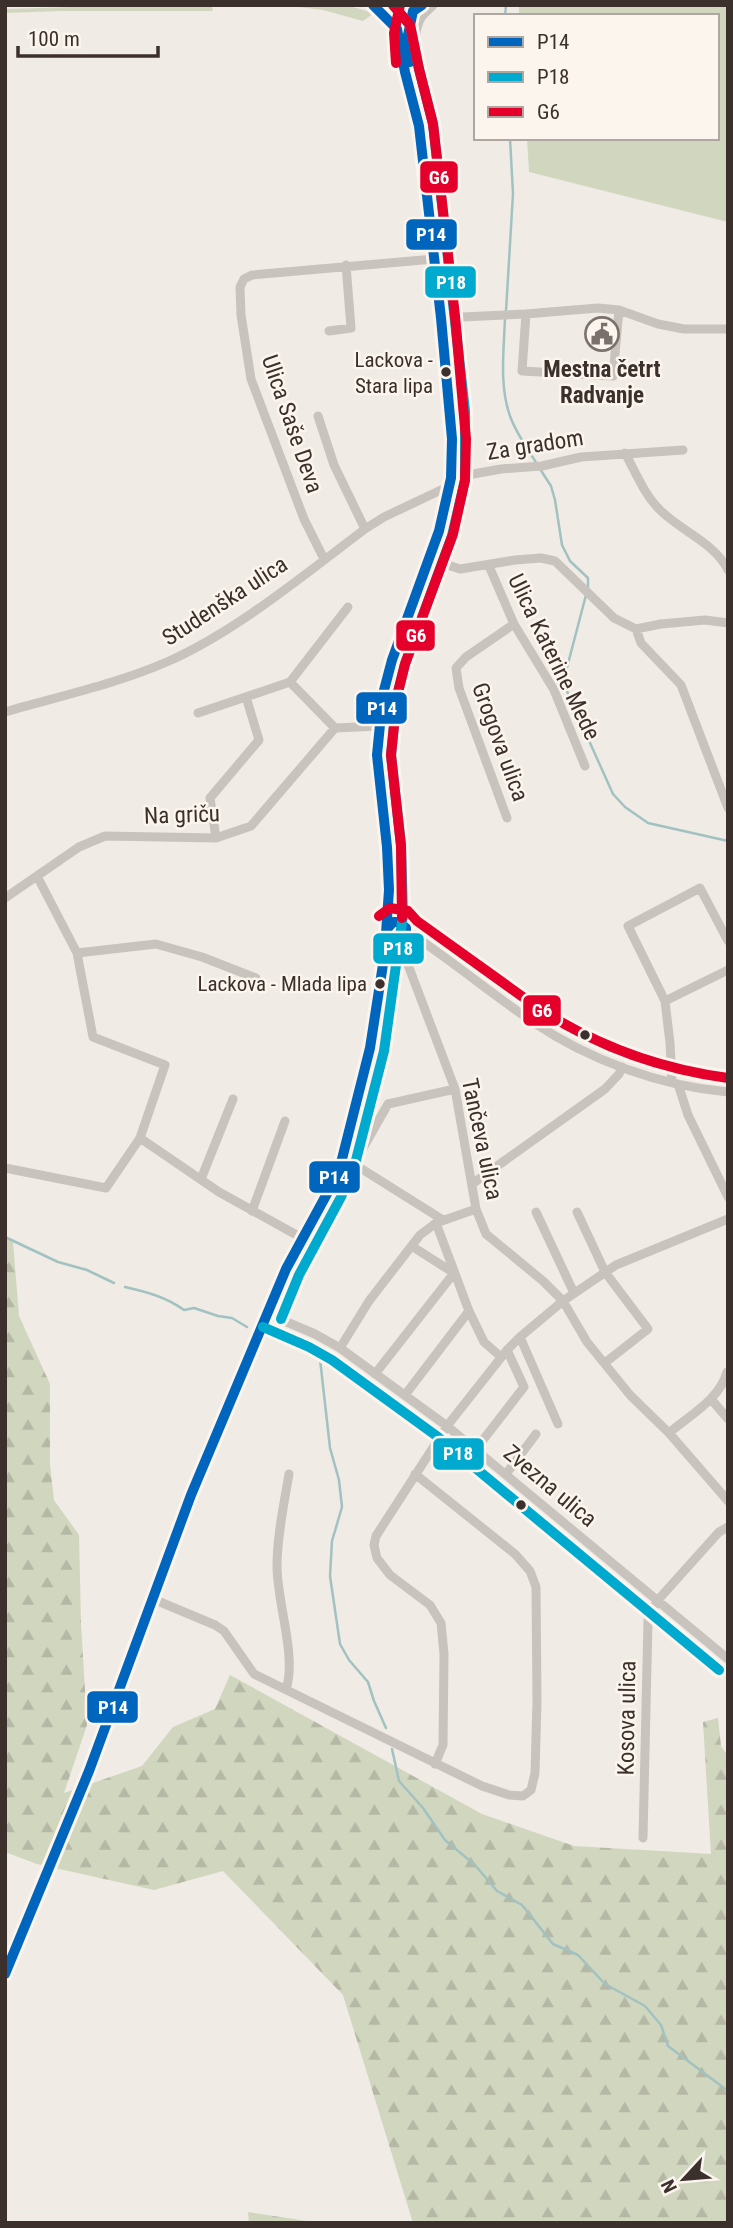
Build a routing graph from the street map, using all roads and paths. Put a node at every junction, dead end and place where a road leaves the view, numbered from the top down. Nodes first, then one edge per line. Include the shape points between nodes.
1 (373, 6) edge
2 (423, 8) edge
3 (394, 17) junction
4 (414, 102) junction
5 (419, 126) junction
6 (434, 259) junction
7 (346, 265) junction
8 (619, 310) junction
9 (526, 314) junction
10 (441, 318) junction
11 (728, 329) edge
12 (329, 331) dead end
13 (318, 416) dead end
14 (683, 450) dead end
15 (625, 453) junction
16 (451, 478) junction
17 (449, 489) junction
18 (365, 528) junction
19 (324, 559) junction
20 (429, 559) junction
21 (489, 566) junction
22 (728, 570) edge
23 (348, 607) dead end
24 (728, 623) edge
25 (514, 624) junction
26 (636, 629) junction
27 (290, 682) junction
28 (246, 697) junction
29 (5, 712) edge
30 (198, 713) dead end
31 (379, 726) junction
32 (335, 728) junction
33 (585, 766) dead end
34 (728, 808) edge
35 (507, 818) dead end
36 (216, 838) junction
37 (387, 847) junction
38 (37, 876) junction
39 (5, 898) edge
40 (405, 928) junction
41 (387, 933) junction
42 (728, 941) edge
43 (400, 943) junction
44 (422, 943) junction
45 (77, 953) junction
46 (405, 957) dead end
47 (384, 958) junction
48 (728, 970) edge
49 (256, 978) dead end
50 (665, 1000) junction
51 (622, 1067) junction
52 (675, 1083) junction
53 (455, 1089) junction
54 (728, 1092) edge
55 (233, 1099) dead end
56 (285, 1121) dead end
57 (140, 1138) junction
58 (5, 1168) edge
59 (201, 1179) junction
60 (472, 1184) junction
61 (728, 1197) edge
62 (476, 1209) junction
63 (252, 1210) junction
64 (536, 1212) dead end
65 (577, 1212) dead end
66 (728, 1219) edge
67 (440, 1222) junction
68 (302, 1238) junction
69 (413, 1247) junction
70 (605, 1272) junction
71 (454, 1273) junction
72 (574, 1293) junction
73 (563, 1301) junction
74 (469, 1311) junction
75 (268, 1314) junction
76 (520, 1337) junction
77 (340, 1348) junction
78 (504, 1354) junction
79 (606, 1362) junction
80 (727, 1371) edge
81 (375, 1374) junction
82 (405, 1395) junction
83 (710, 1399) junction
84 (728, 1419) edge
85 (558, 1424) dead end
86 (447, 1426) junction
87 (669, 1433) junction
88 (536, 1434) dead end
89 (476, 1449) junction
90 (289, 1474) dead end
91 (415, 1474) junction
92 (506, 1474) junction
93 (728, 1501) edge
94 (728, 1527) edge
95 (153, 1599) junction
96 (657, 1601) junction
97 (726, 1654) edge
98 (286, 1689) junction
99 (435, 1764) junction
100 (643, 1838) dead end
101 (7, 1963) edge
102 (5, 1975) edge

1 - 3 street
2 - 3 street
2 - 4 street via 408,35
2 - 5 street via 416,39 422,108
3 - 4 street
4 - 5 street
5 - 6 street
6 - 7 street, Ulica Saše Deva
6 - 10 street
7 - 12 street via 352,328
7 - 19 street, Ulica Saše Deva via 252,275 240,287 251,379 304,519
8 - 9 street
8 - 9 street via 613,376 522,371
8 - 11 street via 684,329
9 - 10 street
10 - 16 street via 451,413
13 - 18 street via 334,465
14 - 15 street, Za gradom
15 - 16 street, Za gradom
15 - 22 street via 658,508 709,547
16 - 17 street
17 - 18 street, Studenška ulica
17 - 20 street
18 - 19 street, Studenška ulica
19 - 29 street, Studenška ulica via 237,622 172,659
20 - 21 street via 460,569
20 - 31 street via 392,660
21 - 25 street, Ulica Katerine Mede
21 - 26 street via 548,559 561,565 614,618
23 - 27 street
24 - 26 street via 705,620
25 - 33 street, Ulica Katerine Mede via 554,690
25 - 35 street, Grogova ulica via 456,668 458,688
26 - 34 street via 641,643 681,685
27 - 28 street
27 - 32 street
28 - 30 street
28 - 36 street via 258,740 210,799
31 - 32 street
31 - 37 street via 377,755
32 - 36 street, Na griču via 251,826
36 - 38 street, Na griču via 105,836 79,847
37 - 40 street
37 - 41 street
38 - 39 street, Na griču
38 - 45 street
40 - 41 street via 393,922
40 - 43 street
40 - 44 street
41 - 43 street via 392,944
41 - 47 street
42 - 50 street via 700,888 628,926
43 - 44 street
43 - 47 street
44 - 51 street via 534,1023
45 - 49 street via 156,944
45 - 57 street via 93,1037 165,1065
46 - 53 street, Tančeva ulica
47 - 68 street via 370,1048 342,1158
48 - 50 street
50 - 52 street
51 - 52 street
51 - 60 street via 605,1089
52 - 54 street
52 - 61 street
53 - 60 street, Tančeva ulica
53 - 67 street via 388,1104 354,1164
55 - 59 street
56 - 63 street
57 - 58 street via 106,1188
57 - 59 street
59 - 63 street
60 - 62 street, Tančeva ulica
62 - 67 street
62 - 73 street, Tančeva ulica via 486,1234
63 - 68 street
64 - 72 street
65 - 70 street
66 - 70 street
67 - 69 street via 420,1235
67 - 71 street
68 - 75 street
69 - 71 street
69 - 77 street via 369,1301
70 - 72 street
70 - 79 street via 649,1329
71 - 74 street
71 - 81 street
72 - 73 street
73 - 76 street
73 - 79 street, Tančeva ulica via 587,1342
74 - 78 street via 484,1342
74 - 82 street
75 - 77 street, Zvezna ulica
75 - 95 street via 191,1495
76 - 78 street
76 - 85 street
77 - 81 street, Zvezna ulica
78 - 86 street
78 - 89 street via 524,1387
79 - 87 street, Tančeva ulica via 630,1395
80 - 83 street via 723,1386
81 - 82 street, Zvezna ulica
82 - 86 street, Zvezna ulica
83 - 84 street
83 - 87 street
86 - 89 street, Zvezna ulica
86 - 91 street
87 - 93 street, Tančeva ulica
88 - 92 street
89 - 92 street, Zvezna ulica
90 - 98 street via 277,1565 291,1666
91 - 99 street via 374,1545 390,1575 430,1605 440,1623 443,1745
91 - 99 street via 514,1554 536,1587 537,1700 531,1790 523,1796 509,1795
92 - 96 street, Zvezna ulica
94 - 96 street
95 - 98 street via 224,1631 254,1674
95 - 101 street via 89,1772
96 - 97 street, Zvezna ulica
96 - 100 street, Kosova ulica via 648,1620
98 - 99 street
101 - 102 street

